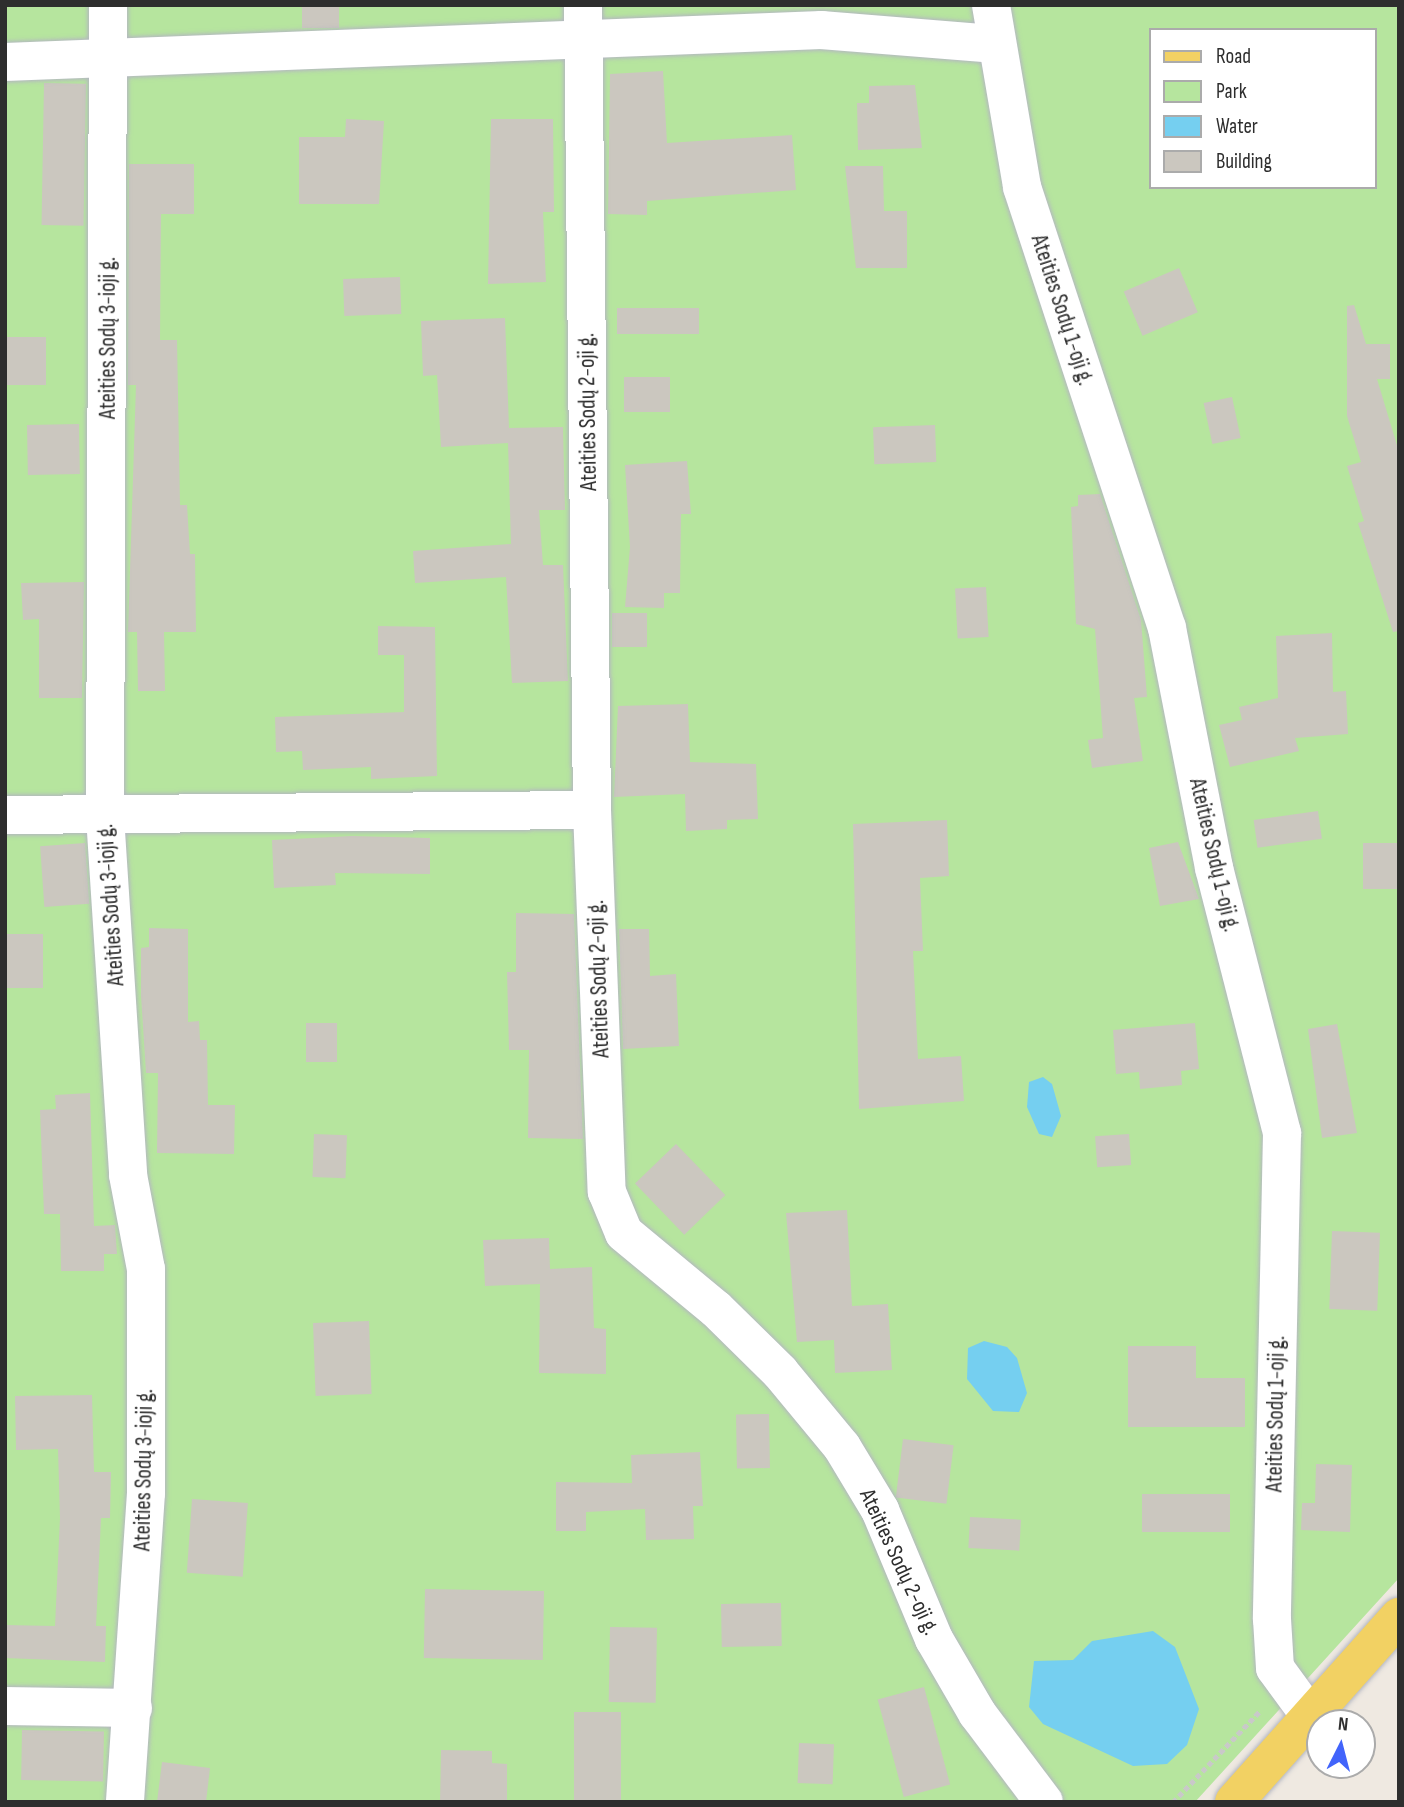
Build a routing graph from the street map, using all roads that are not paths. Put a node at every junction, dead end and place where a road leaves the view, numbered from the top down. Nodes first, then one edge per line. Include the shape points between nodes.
1 (108, 5) edge
2 (583, 5) edge
3 (991, 5) edge
4 (583, 43) junction
5 (996, 44) junction
6 (110, 60) junction
7 (5, 62) edge
8 (592, 810) junction
9 (5, 815) edge
10 (105, 816) junction
11 (1399, 1617) edge
12 (5, 1706) edge
13 (133, 1708) junction
14 (1316, 1709) edge
15 (1306, 1712) edge
16 (1306, 1721) edge
17 (125, 1802) edge
18 (1044, 1802) edge
19 (1234, 1802) edge

1 - 6 street, Ateities Sodų 3-ioji g.
2 - 4 street, Ateities Sodų 2-oji g.
3 - 5 street, Ateities Sodų 1-oji g.
4 - 5 street via 821,30
4 - 6 street
4 - 8 street, Ateities Sodų 2-oji g.
5 - 15 street, Ateities Sodų 1-oji g. via 1022,187 1167,628 1213,868 1282,1133 1272,1619 1275,1668 1283,1686
6 - 7 street
6 - 10 street, Ateities Sodų 3-ioji g.
8 - 10 street
8 - 18 street, Ateities Sodų 2-oji g. via 607,1192 614,1216 634,1242 780,1373 842,1447 880,1510 934,1639 977,1713
9 - 10 street
10 - 13 street, Ateities Sodų 3-ioji g. via 128,1175 146,1269 146,1493
11 - 14 main road
12 - 13 street
13 - 17 street, Ateities Sodų 3-ioji g.
16 - 19 main road

